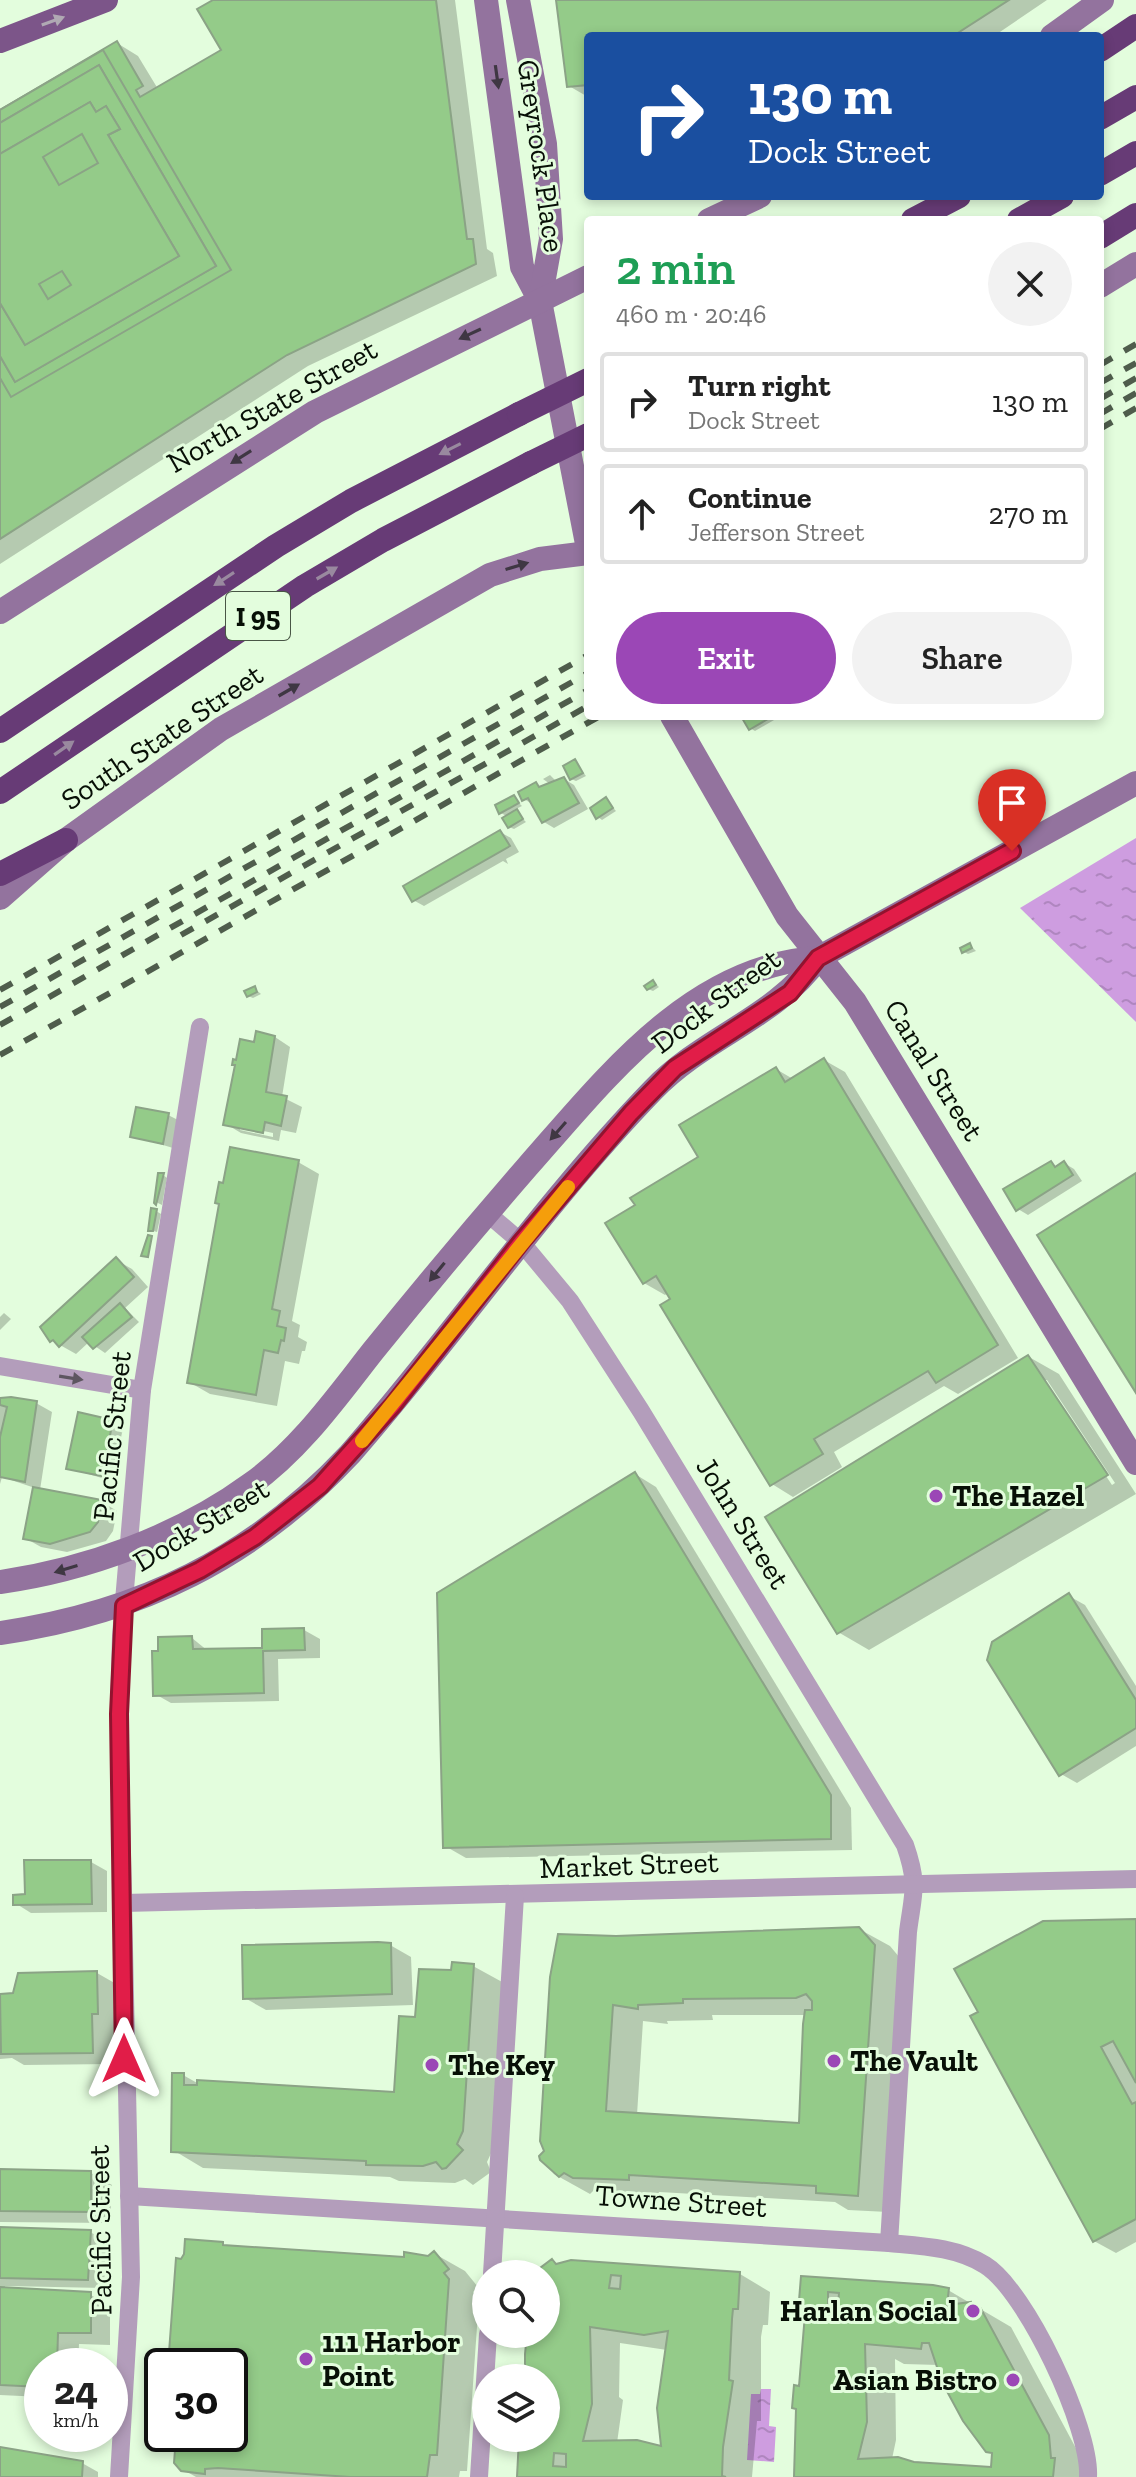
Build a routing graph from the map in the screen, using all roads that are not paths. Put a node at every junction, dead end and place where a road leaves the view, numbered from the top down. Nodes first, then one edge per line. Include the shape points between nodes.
1 (106, 0) edge
2 (486, 0) edge
3 (518, 0) edge
4 (1102, 0) edge
5 (1136, 26) edge
6 (1058, 32) edge
7 (0, 41) edge
8 (1104, 47) edge
9 (1136, 97) edge
10 (1104, 116) edge
11 (1136, 153) edge
12 (1104, 172) edge
13 (752, 200) edge
14 (951, 200) edge
15 (1055, 200) edge
16 (1136, 215) edge
17 (718, 216) edge
18 (921, 216) edge
19 (1026, 216) edge
20 (1104, 235) edge
21 (1136, 264) edge
22 (584, 279) edge
23 (1104, 284) edge
24 (540, 301) junction
25 (584, 382) edge
26 (584, 437) edge
27 (584, 530) edge
28 (584, 552) edge
29 (0, 612) edge
30 (674, 720) edge
31 (0, 731) edge
32 (1136, 783) edge
33 (0, 792) edge
34 (66, 840) junction
35 (0, 874) edge
36 (0, 898) edge
37 (818, 958) junction
38 (200, 1027) dead end
39 (487, 1213) junction
40 (521, 1242) junction
41 (0, 1366) edge
42 (142, 1390) junction
43 (1136, 1463) edge
44 (130, 1546) junction
45 (0, 1582) edge
46 (124, 1606) junction
47 (0, 1633) edge
48 (1136, 1879) edge
49 (916, 1886) junction
50 (515, 1896) junction
51 (124, 1903) junction
52 (129, 2196) junction
53 (496, 2217) junction
54 (889, 2243) junction
55 (493, 2260) edge
56 (487, 2348) edge
57 (119, 2477) edge
58 (479, 2477) edge
59 (1088, 2477) edge

7 -> 1 main road
2 -> 24 street, Greyrock Place via 522,267
3 - 24 street, Greyrock Place via 545,144 551,239
4 - 6 street
5 - 8 highway
9 - 10 highway
11 - 12 highway
13 - 17 street
14 - 18 highway
15 - 19 highway
16 - 20 highway
21 - 23 street
22 - 24 street, North State Street
24 - 27 street
24 -> 29 street, North State Street via 315,412
25 -> 31 highway, I 95, bridge via 351,501
33 -> 26 highway, I 95, bridge via 305,586
34 -> 28 street, South State Street via 190,749 425,610 506,569
30 - 37 street, Canal Street via 787,916
32 - 37 street
34 - 35 highway
34 - 36 street, South State Street
37 -> 39 street, Dock Street via 759,968 651,1033 609,1072
37 - 40 street, Dock Street via 790,993 675,1068
37 - 43 street, Canal Street via 855,1002
38 - 42 street, Pacific Street
39 - 40 street, John Street
39 -> 44 street, Dock Street via 278,1462 205,1512
40 - 46 street, Dock Street via 393,1405 320,1486 255,1537
40 - 49 street, John Street via 570,1301 700,1506 899,1831
41 -> 42 street
42 - 44 street, Pacific Street
44 -> 45 street, Dock Street via 65,1570
44 - 46 street, Pacific Street
46 - 47 street, Dock Street
46 - 51 street, Pacific Street via 119,1714
48 - 49 street, Market Street
49 - 50 street, Market Street
49 - 54 street via 908,1932
50 - 51 street, Market Street
50 - 53 street
51 - 52 street, Pacific Street
52 - 53 street, Towne Street
52 - 57 street, Pacific Street via 129,2332
53 - 54 street, Towne Street
53 - 55 street
54 - 59 street, Towne Street via 962,2254 986,2265 1006,2284 1078,2413
56 - 58 street

